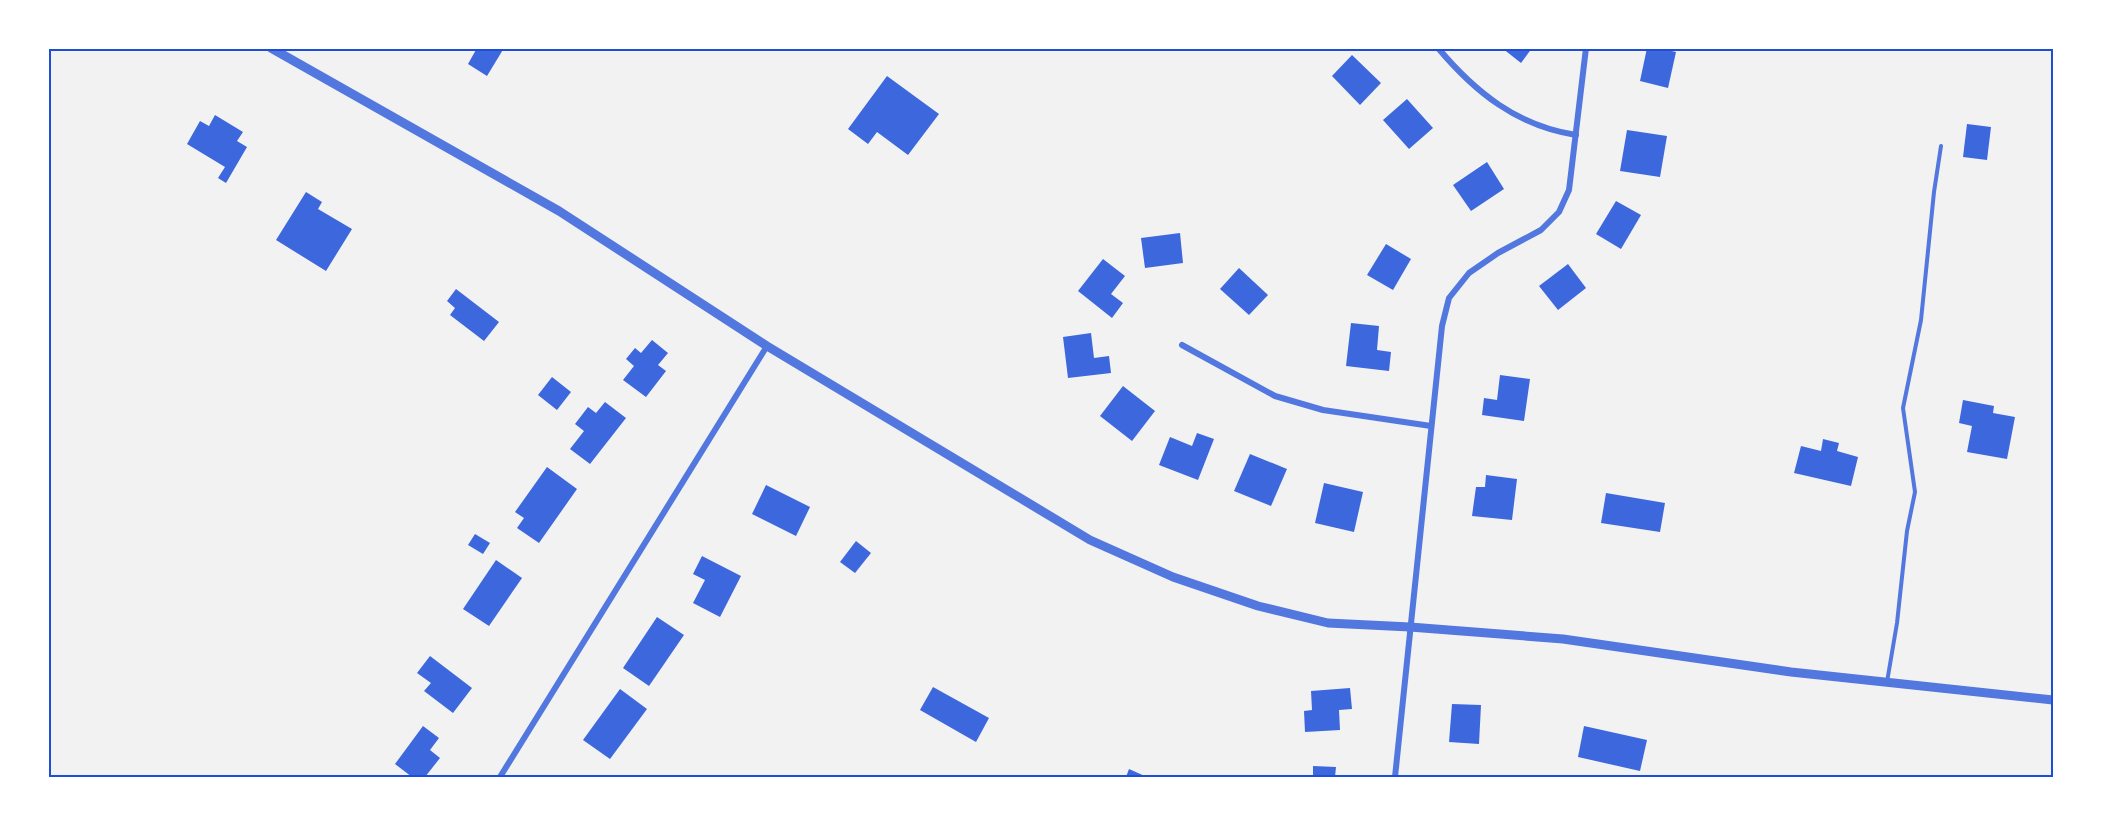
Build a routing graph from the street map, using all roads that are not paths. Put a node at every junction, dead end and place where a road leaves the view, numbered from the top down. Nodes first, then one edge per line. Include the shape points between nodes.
1 (271, 48) edge
2 (1438, 48) edge
3 (1586, 48) edge
4 (1576, 135) junction
5 (1941, 146) dead end
6 (767, 345) junction
7 (1182, 345) dead end
8 (1431, 426) junction
9 (1410, 627) junction
10 (1887, 682) junction
11 (2053, 700) edge
12 (500, 777) edge
13 (1395, 777) edge

1 - 6 street via 559,211
2 - 4 street via 1461,75 1508,113 1553,132
3 - 4 street
4 - 8 street via 1569,190 1559,213 1541,230 1469,273 1449,298 1442,326
5 - 10 lane via 1921,320 1903,408 1915,492
6 - 9 street via 1090,540 1173,577 1248,603 1328,623
6 - 12 street
7 - 8 street via 1275,396 1323,410
8 - 9 street
9 - 10 street via 1563,639
9 - 13 street
10 - 11 street

